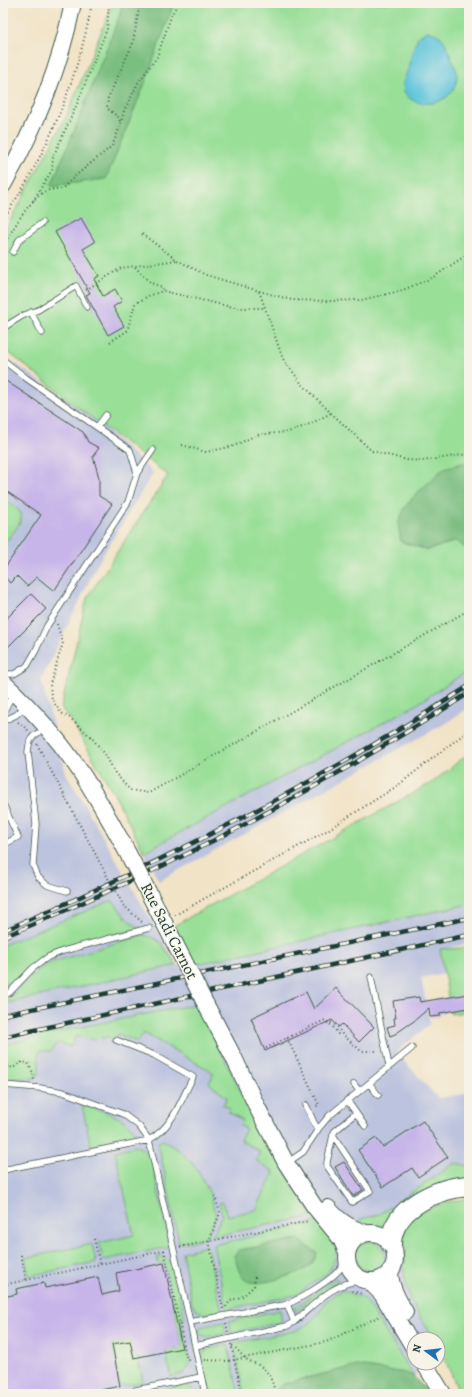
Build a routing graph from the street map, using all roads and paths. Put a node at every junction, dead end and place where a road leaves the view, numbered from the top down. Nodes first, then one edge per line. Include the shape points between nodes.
1 (73, 3) edge
2 (92, 3) edge
3 (110, 3) edge
4 (140, 3) edge
5 (178, 3) edge
6 (121, 122) junction
7 (3, 185) edge
8 (31, 204) junction
9 (3, 219) edge
10 (42, 223) dead end
11 (142, 234) dead end
12 (3, 245) edge
13 (469, 250) edge
14 (13, 252) dead end
15 (177, 260) junction
16 (134, 266) junction
17 (259, 291) junction
18 (163, 292) junction
19 (80, 294) junction
20 (87, 307) dead end
21 (265, 308) junction
22 (31, 312) junction
23 (3, 328) edge
24 (42, 333) dead end
25 (110, 342) dead end
26 (3, 360) edge
27 (330, 413) junction
28 (106, 416) dead end
29 (97, 426) junction
30 (182, 445) dead end
31 (153, 450) dead end
32 (469, 454) edge
33 (137, 473) junction
34 (469, 610) edge
35 (53, 616) junction
36 (3, 672) edge
37 (3, 682) edge
38 (13, 704) edge
39 (3, 721) edge
40 (469, 730) edge
41 (35, 735) junction
42 (3, 805) edge
43 (101, 806) junction
44 (3, 845) edge
45 (67, 891) dead end
46 (156, 925) junction
47 (371, 977) dead end
48 (3, 996) edge
49 (340, 1022) dead end
50 (328, 1023) junction
51 (336, 1026) junction
52 (341, 1032) junction
53 (287, 1038) junction
54 (116, 1040) dead end
55 (266, 1048) dead end
56 (412, 1048) dead end
57 (385, 1050) junction
58 (3, 1065) edge
59 (389, 1066) junction
60 (369, 1083) junction
61 (354, 1084) dead end
62 (3, 1085) edge
63 (35, 1088) junction
64 (359, 1091) junction
65 (378, 1095) dead end
66 (347, 1100) junction
67 (306, 1104) dead end
68 (356, 1113) junction
69 (321, 1126) junction
70 (365, 1126) dead end
71 (333, 1135) junction
72 (149, 1140) junction
73 (291, 1160) junction
74 (3, 1170) edge
75 (469, 1186) edge
76 (216, 1196) dead end
77 (310, 1221) dead end
78 (366, 1233) junction
79 (94, 1238) dead end
80 (209, 1241) junction
81 (391, 1243) junction
82 (174, 1248) junction
83 (346, 1254) junction
84 (21, 1255) dead end
85 (100, 1264) junction
86 (390, 1271) junction
87 (255, 1277) dead end
88 (26, 1280) junction
89 (366, 1280) junction
90 (3, 1285) edge
91 (287, 1304) junction
92 (225, 1316) junction
93 (190, 1322) junction
94 (294, 1322) junction
95 (416, 1331) edge
96 (406, 1334) edge
97 (230, 1339) junction
98 (195, 1346) junction
99 (231, 1346) junction
100 (429, 1371) edge
101 (441, 1371) edge
102 (201, 1377) junction
103 (131, 1394) edge
104 (205, 1394) edge
105 (242, 1394) edge
106 (276, 1394) edge
107 (444, 1394) edge
108 (451, 1394) edge

1 - 7 main road via 62,50 44,103
2 - 9 path via 82,46 61,109 21,191
3 - 8 path via 107,28 53,157 52,170
4 - 6 path via 133,43 106,108
5 - 6 path via 157,57 138,83
6 - 8 path via 112,146 62,189 44,192
8 - 12 path
10 - 14 lane via 19,240
11 - 15 path
13 - 17 path via 462,258 432,278 400,291 361,300 292,300
15 - 16 path
15 - 17 path via 206,275
16 - 18 path via 151,283 162,287
16 - 19 path via 121,268
17 - 21 path
18 - 21 path via 227,306
18 - 25 path via 148,296 135,304 127,331
19 - 20 lane
19 - 22 lane via 76,286
21 - 27 path via 283,358 302,384
22 - 23 lane
22 - 24 lane
26 - 29 lane
27 - 30 path via 288,432 256,435 234,446 206,452
27 - 32 path via 372,451 422,461
28 - 29 lane
29 - 33 lane via 130,450
31 - 33 lane
33 - 35 lane via 128,502
34 - 35 path via 149,793 130,790 115,773 105,754 91,737 61,713 54,704 50,696 50,684 63,643
35 - 36 lane via 27,666 14,674
37 - 38 main road, Rue Sadi Carnot
38 - 39 lane
38 - 41 main road, Rue Sadi Carnot
38 - 43 main road, Rue Sadi Carnot via 51,734 69,756
40 - 46 path via 397,786 332,827
41 - 43 main road, Rue Sadi Carnot
41 - 45 lane via 29,743 28,752 36,824 33,865 38,877 46,885
41 - 46 path, bridge via 123,905 130,912
42 - 44 lane via 18,837
43 - 46 main road, Rue Sadi Carnot, bridge via 143,882
46 - 48 lane via 48,957
46 - 73 main road, Rue Sadi Carnot, bridge via 186,965
47 - 57 lane
49 - 51 path
50 - 51 path
50 - 52 path via 338,1034
50 - 53 path via 325,1020
51 - 52 path
52 - 57 path via 361,1051
53 - 55 path
53 - 69 path via 319,1105 312,1110
54 - 72 lane via 154,1055 193,1077 171,1120 159,1135
56 - 59 lane
57 - 59 lane
58 - 63 path via 13,1068 22,1062 28,1063 33,1073
59 - 60 lane
60 - 64 lane
60 - 65 lane
61 - 64 lane
62 - 63 lane
63 - 72 lane via 63,1092 123,1114 138,1126
64 - 66 lane
66 - 68 lane
66 - 69 lane
67 - 69 lane via 315,1125
68 - 70 lane
68 - 71 lane
69 - 73 lane via 303,1152
71 - 71 lane via 370,1191 352,1202 327,1166
72 - 74 lane
72 - 82 lane
73 - 78 main road, Rue Sadi Carnot via 336,1218 347,1226
73 - 83 main road, Rue Sadi Carnot via 314,1206 341,1239
75 - 81 highway via 446,1190 408,1210 393,1232
76 - 80 path via 220,1213
77 - 80 path
78 - 81 main road via 380,1234
78 - 83 main road via 353,1240
79 - 85 path
80 - 82 path
80 - 87 path via 223,1309 230,1301 243,1296 254,1286
81 - 86 main road via 395,1256
82 - 85 path
82 - 93 lane
83 - 89 main road via 350,1269 357,1277
83 - 91 lane via 336,1273
84 - 88 path
85 - 88 path
86 - 89 main road via 381,1279
86 - 95 main road via 395,1294
88 - 90 path
89 - 94 lane via 338,1286
89 - 96 main road via 382,1294
91 - 92 lane
91 - 94 lane
92 - 93 lane
92 - 97 path
93 - 98 lane
94 - 97 lane via 280,1328
97 - 98 lane
97 - 99 path
98 - 102 lane
99 - 105 path
99 - 106 path via 244,1358 268,1373
100 - 107 main road
101 - 108 main road
102 - 103 lane via 140,1389
102 - 104 lane

